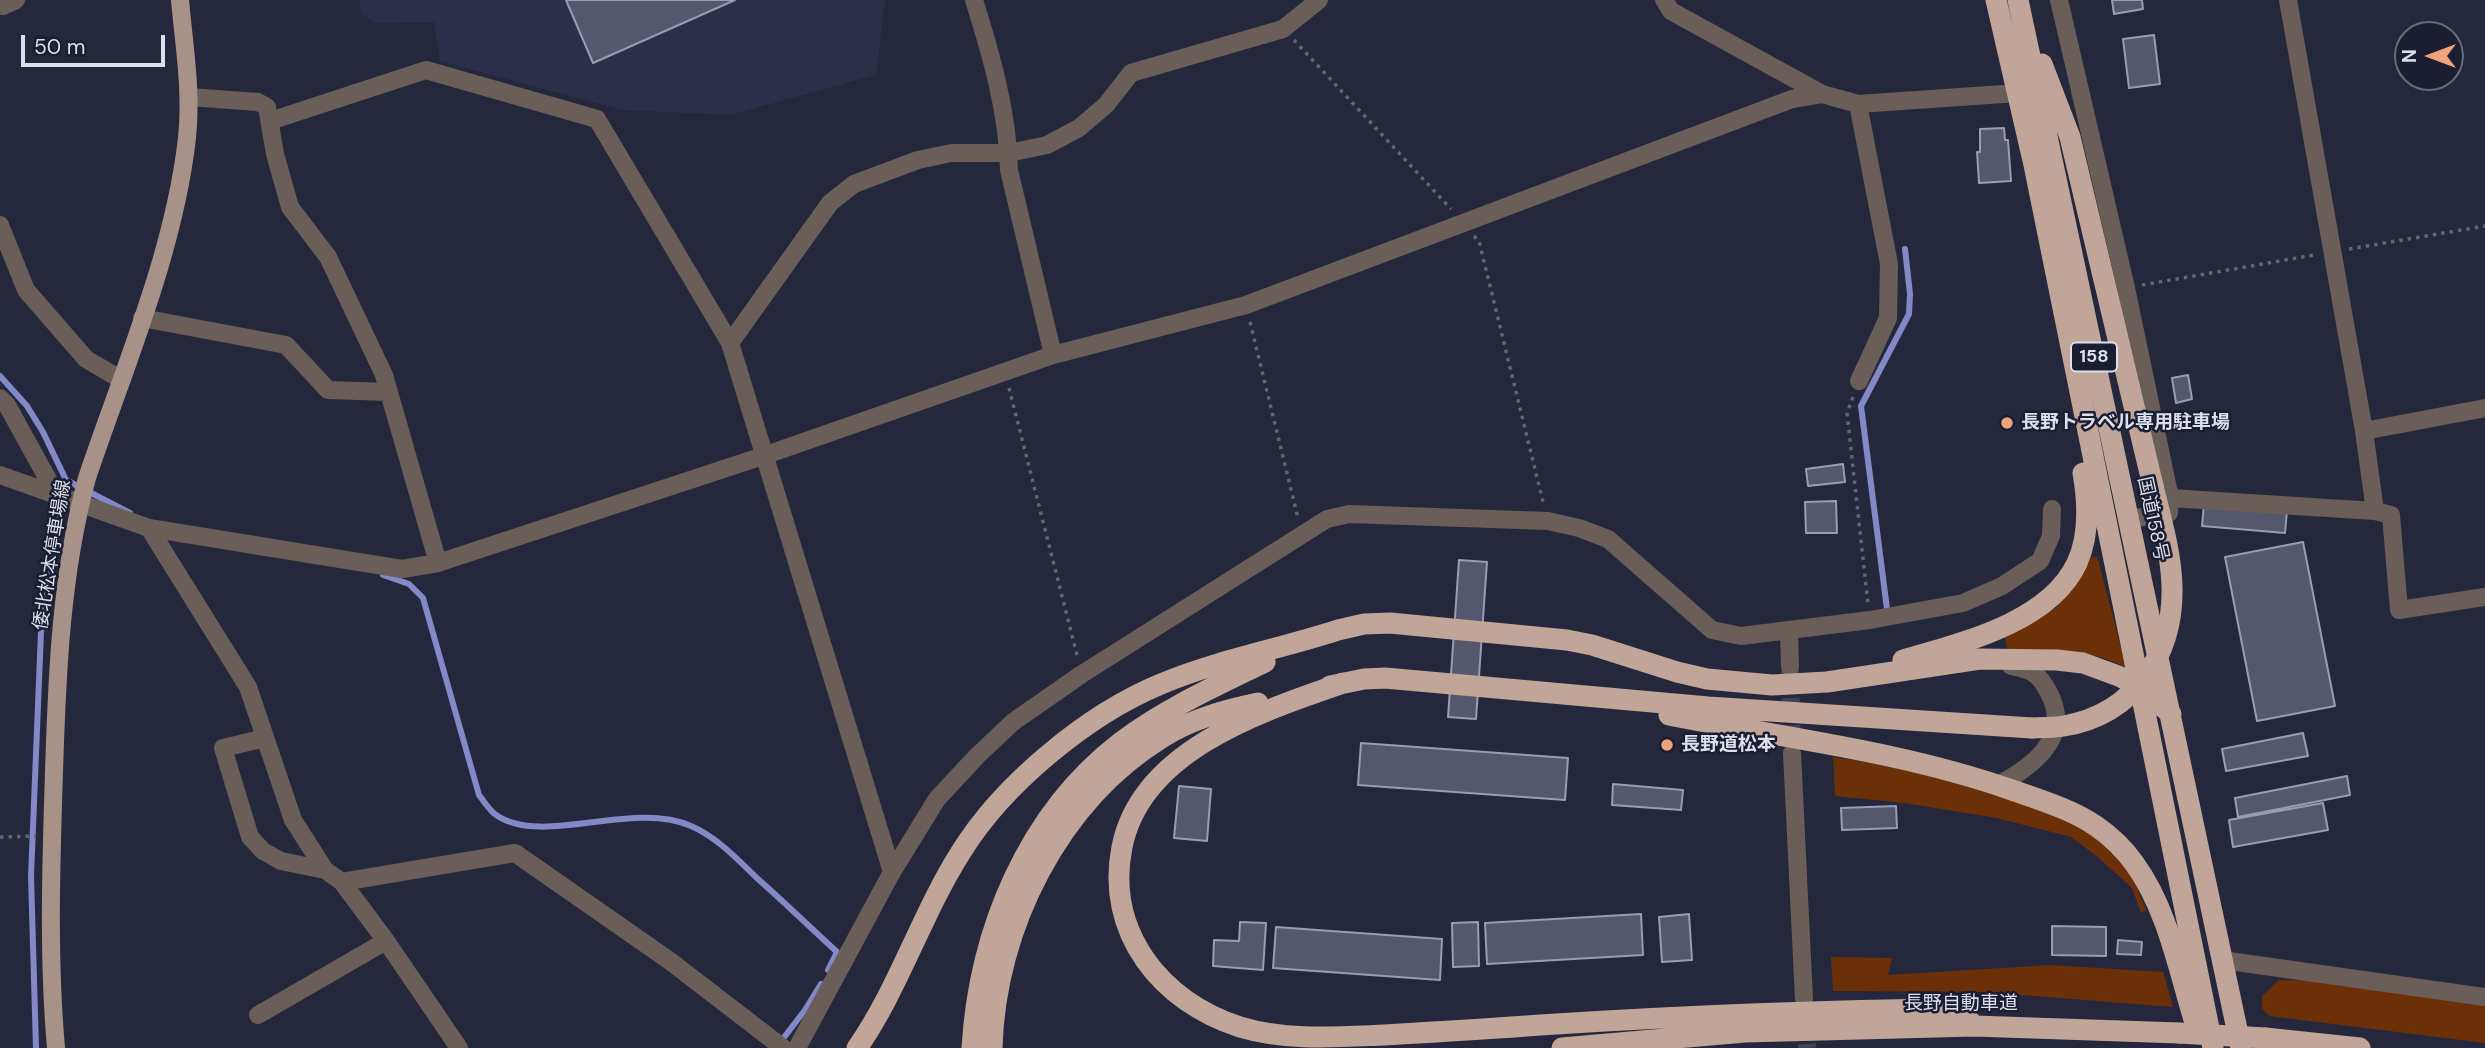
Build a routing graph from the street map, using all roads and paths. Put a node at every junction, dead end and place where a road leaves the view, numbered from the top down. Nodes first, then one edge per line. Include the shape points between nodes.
1 (0, 0) edge
2 (16, 0) edge
3 (180, 0) edge
4 (974, 0) edge
5 (1319, 0) edge
6 (1664, 0) edge
7 (1996, 0) edge
8 (2018, 0) edge
9 (2059, 0) edge
10 (2288, 0) edge
11 (1283, 29) junction
12 (2018, 93) junction
13 (1822, 94) junction
14 (189, 97) junction
15 (1858, 104) junction
16 (270, 121) junction
17 (1009, 153) junction
18 (1463, 222) junction
19 (0, 225) edge
20 (2485, 226) edge
21 (2332, 252) junction
22 (2126, 288) junction
23 (1246, 305) junction
24 (142, 318) junction
25 (730, 343) junction
26 (1053, 355) junction
27 (2072, 360) junction
28 (1005, 373) junction
29 (120, 379) junction
30 (1860, 381) joint
31 (388, 392) junction
32 (0, 398) edge
33 (2485, 408) edge
34 (2364, 431) junction
35 (763, 456) junction
36 (0, 475) edge
37 (2162, 492) junction
38 (56, 494) junction
39 (80, 503) junction
40 (2052, 509) dead end
41 (2375, 510) junction
42 (2129, 519) junction
43 (1548, 522) junction
44 (149, 528) junction
45 (1302, 534) junction
46 (438, 563) junction
47 (2485, 597) edge
48 (1870, 620) junction
49 (1790, 631) junction
50 (1314, 638) junction
51 (1980, 659) junction
52 (1790, 667) tunnel mouth
53 (1082, 674) junction
54 (1827, 682) junction
55 (1343, 683) junction
56 (2141, 688) junction
57 (1563, 694) junction
58 (2171, 713) junction
59 (265, 738) junction
60 (1792, 753) tunnel mouth
61 (1998, 785) junction
62 (52, 836) junction
63 (0, 837) edge
64 (325, 870) junction
65 (891, 872) junction
66 (342, 882) junction
67 (386, 941) junction
68 (2222, 960) junction
69 (2485, 997) edge
70 (1804, 999) tunnel mouth
71 (258, 1015) dead end
72 (1974, 1026) junction
73 (56, 1048) edge
74 (459, 1048) edge
75 (783, 1048) edge
76 (797, 1048) edge
77 (857, 1048) edge
78 (972, 1048) edge
79 (992, 1048) edge
80 (1562, 1048) edge
81 (2203, 1048) edge
82 (2213, 1048) edge
83 (2241, 1048) edge
84 (2360, 1048) edge

1 - 2 street via 3,6
3 - 14 main road, 倭北松本停車場線
4 - 17 street
5 - 11 street
6 - 13 street via 1671,11
7 - 12 highway, 158
8 - 37 highway via 2070,137
8 - 42 highway, 国道158号 / 158
9 - 22 street
10 - 21 street
11 - 17 street via 1131,73 1106,105 1079,128 1048,145
11 - 18 path
12 - 15 street
12 - 27 highway, 158
13 - 15 street
13 - 18 street via 1792,99
14 - 16 street via 258,102 267,107
14 - 24 main road, 倭北松本停車場線 via 176,205
15 - 30 street via 1889,264 1888,318
16 - 25 street via 426,71 597,119
16 - 31 street via 290,207 328,257
17 - 25 street via 951,152 853,184 830,203
17 - 26 street via 1009,170
18 - 23 street
18 - 43 path via 1479,241
19 - 29 street via 26,290 86,359
20 - 21 path
21 - 22 path
21 - 34 street
22 - 37 street
23 - 26 street
23 - 45 path
24 - 29 main road, 倭北松本停車場線
24 - 31 street via 286,345 328,390
25 - 35 street
26 - 28 street
27 - 54 highway via 2087,521 2077,563 2065,582 2015,622 1968,641
27 - 56 highway, 158
28 - 35 street
28 - 53 path
29 - 39 main road, 倭北松本停車場線
30 - 48 path via 1847,413
31 - 46 street
32 - 38 street
33 - 34 street
34 - 41 street
35 - 46 street
35 - 65 street
36 - 38 street
37 - 41 street
37 - 42 street via 2169,513
37 - 57 highway, bridge via 2172,586 2164,646 2128,697 2085,720 2032,727
38 - 39 street
39 - 44 street
39 - 62 main road, 倭北松本停車場線 via 61,622
40 - 48 street via 2051,536 2040,561 2002,586 1963,603
41 - 47 street via 2390,515 2399,610
42 - 58 highway, 国道158号 / 158
43 - 45 street via 1349,514 1327,519
43 - 49 street via 1608,539 1712,630 1741,636
44 - 46 street via 402,569
44 - 59 street via 248,687
45 - 53 street
48 - 49 street
49 - 52 street
50 - 54 highway via 1364,624 1403,624 1567,640 1707,679 1772,685
50 - 77 highway via 1133,697 1038,764 988,815 961,851
50 - 78 highway via 1149,722 1074,785 1032,844 1003,907 978,995
51 - 54 highway
51 - 56 highway via 2084,663
51 - 61 street via 2032,670 2056,706 2057,725 2043,753 2021,773
53 - 65 street via 1013,722 976,756 937,799
55 - 57 highway via 1385,678
55 - 72 highway via 1270,708 1212,736 1168,771 1133,816 1118,870 1125,923 1150,967 1188,1003 1241,1027 1302,1037 1860,1010 1959,1009
55 - 79 highway via 1190,723 1115,772 1069,825 1018,921 998,994
56 - 58 highway
56 - 82 highway, 158
57 - 61 highway via 1875,753
58 - 68 highway, 国道158号 / 158
59 - 64 street via 293,820
59 - 64 street via 223,748 250,837 281,861
60 - 70 street
61 - 81 highway via 2095,825 2133,862 2163,920
62 - 63 path
62 - 73 main road, 倭北松本停車場線
64 - 66 street
65 - 76 street
66 - 67 street
66 - 75 street via 515,853 670,961
67 - 71 street
67 - 74 street
68 - 69 street
68 - 83 highway, 国道158号 / 158
72 - 80 highway, 長野自動車道 via 1745,1032
72 - 84 highway, 長野自動車道, bridge via 2179,1033

